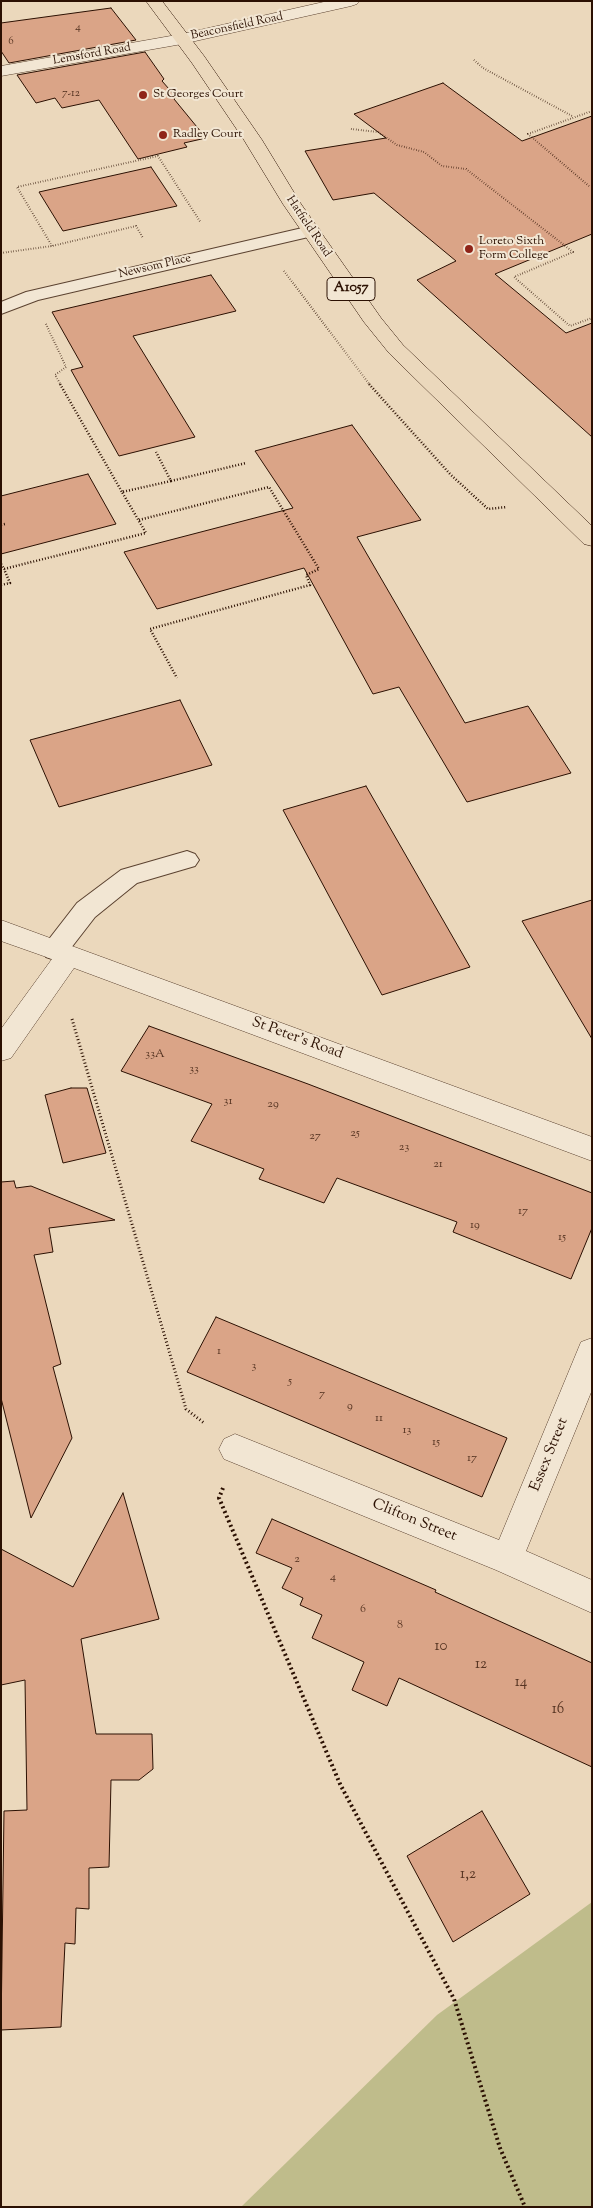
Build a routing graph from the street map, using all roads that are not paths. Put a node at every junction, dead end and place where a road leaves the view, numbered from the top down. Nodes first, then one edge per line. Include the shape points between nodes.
1 (154, 1) edge
2 (351, 1) edge
3 (182, 39) junction
4 (1, 71) edge
5 (311, 231) junction
6 (1, 309) edge
7 (592, 539) edge
8 (187, 860) dead end
9 (1, 930) edge
10 (62, 952) junction
11 (1, 1050) edge
12 (592, 1148) edge
13 (592, 1352) edge
14 (235, 1450) road end
15 (507, 1559) junction
16 (592, 1597) edge

1 - 3 main road, Hatfield Road / A1057
2 - 3 street, Beaconsfield Road
3 - 4 street, Lemsford Road
3 - 5 main road, Hatfield Road / A1057 via 253,140
5 - 6 lane, Newsom Place via 32,296
5 - 7 main road, Hatfield Road / A1057 via 396,349
8 - 10 lane via 129,876 86,910
9 - 10 street, St Peter's Road
10 - 11 street via 48,983
10 - 12 street, St Peter's Road
13 - 15 street, Essex Street
14 - 15 street, Clifton Street
15 - 16 street, Clifton Street

